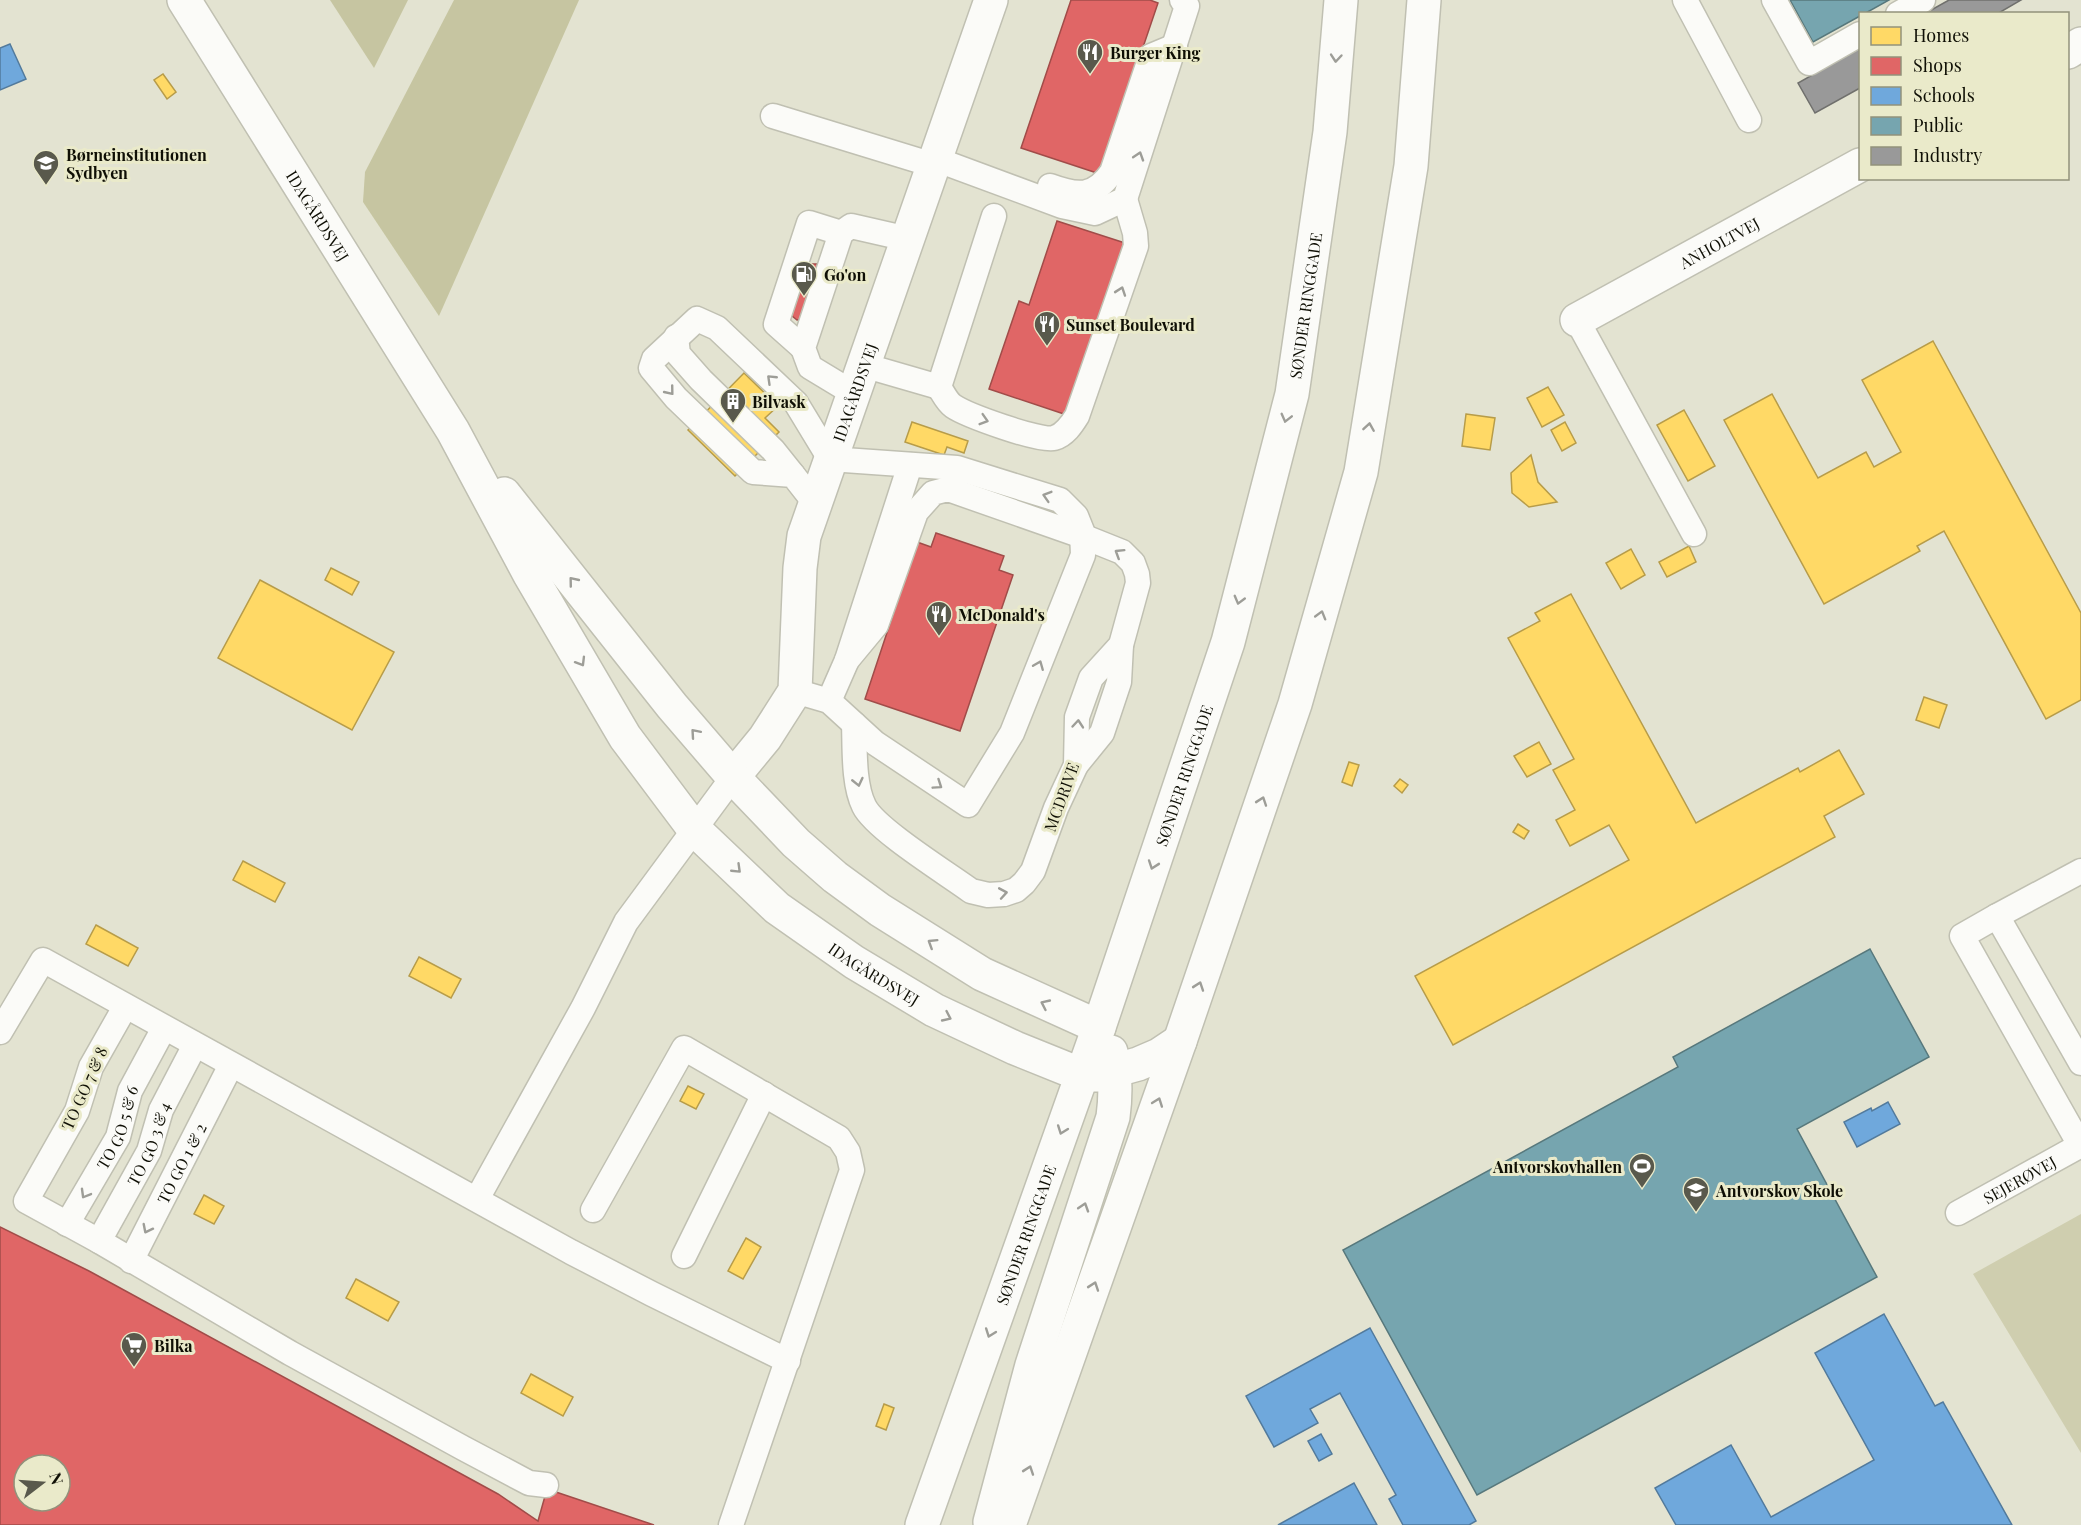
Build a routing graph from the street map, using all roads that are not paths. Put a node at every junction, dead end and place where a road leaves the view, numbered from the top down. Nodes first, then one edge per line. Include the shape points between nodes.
1 (184, 0) edge
2 (991, 0) edge
3 (1182, 0) edge
4 (1341, 0) edge
5 (1424, 0) edge
6 (1685, 0) edge
7 (1774, 0) edge
8 (1923, 0) edge
9 (1902, 12) edge
10 (1859, 35) edge
11 (1175, 46) junction
12 (773, 116) dead end
13 (1749, 120) dead end
14 (944, 164) junction
15 (1859, 166) edge
16 (1125, 199) junction
17 (994, 216) dead end
18 (841, 233) junction
19 (908, 238) junction
20 (1577, 320) joint
21 (802, 348) junction
22 (858, 379) junction
23 (939, 387) junction
24 (453, 431) junction
25 (830, 459) junction
26 (910, 465) junction
27 (815, 503) junction
28 (1694, 534) dead end
29 (1082, 536) junction
30 (847, 660) junction
31 (795, 691) junction
32 (841, 712) junction
33 (733, 777) junction
34 (694, 829) junction
35 (2081, 871) edge
36 (1997, 916) junction
37 (125, 1007) junction
38 (1099, 1027) junction
39 (164, 1028) junction
40 (0, 1032) edge
41 (1180, 1041) junction
42 (195, 1046) junction
43 (2081, 1063) edge
44 (231, 1065) junction
45 (1116, 1071) junction
46 (1082, 1075) junction
47 (764, 1094) junction
48 (2080, 1145) edge
49 (477, 1199) junction
50 (593, 1210) dead end
51 (1958, 1213) dead end
52 (67, 1224) junction
53 (99, 1241) junction
54 (684, 1256) dead end
55 (131, 1261) junction
56 (788, 1361) junction
57 (546, 1485) dead end
58 (731, 1525) edge
59 (922, 1525) edge
60 (989, 1525) edge
61 (1009, 1525) edge

1 - 24 street, IDAGÅRDSVEJ
2 - 14 street, IDAGÅRDSVEJ
3 - 11 lane via 1187,6
4 -> 38 street, SØNDER RINGGADE via 1330,132 1292,394 1228,642
41 -> 5 street via 1295,704 1361,472 1411,166
6 - 13 lane
7 - 10 lane via 1809,63
8 - 9 lane
11 - 14 lane via 1151,56 1112,172 1095,189 1070,193 982,162
16 -> 11 lane
12 - 14 lane
14 - 16 lane via 1062,206 1095,213
14 - 19 street, IDAGÅRDSVEJ
15 - 20 street, ANHOLTVEJ
23 -> 16 lane via 950,405 973,417 1041,438 1054,438 1068,430 1077,416 1136,246
17 - 23 lane
18 - 19 lane via 851,226
18 - 21 lane
18 - 21 lane via 809,223 805,234 776,324
19 - 22 street, IDAGÅRDSVEJ
20 - 28 lane
21 - 22 lane via 810,367
22 - 23 lane
22 - 25 street, IDAGÅRDSVEJ
33 -> 24 street, IDAGÅRDSVEJ
24 -> 34 street, IDAGÅRDSVEJ via 530,575 625,737
25 - 26 lane
25 - 27 street, IDAGÅRDSVEJ
25 -> 27 lane via 796,403 717,328 697,319 654,359 651,368 676,398 753,472 793,475
29 -> 26 lane via 1076,516 1059,500 957,468
26 - 30 lane
27 - 31 street, IDAGÅRDSVEJ via 804,536 800,568
29 - 30 lane, MCDRIVE via 948,489 933,493 916,512 876,625
32 -> 29 lane via 875,743 968,805 1012,734 1083,555
32 -> 29 lane, MCDRIVE via 864,806 886,830 971,891 988,895 1016,890 1033,872 1076,765 1077,717 1091,678 1120,645 1137,592 1137,574 1122,552
30 - 32 lane
31 - 32 lane
31 - 33 street via 765,738
33 - 34 lane
38 -> 33 street, IDAGÅRDSVEJ via 982,974 880,910 796,843
34 -> 46 street, IDAGÅRDSVEJ via 777,908 854,962 934,1010
34 - 49 lane via 626,922
35 - 36 lane
36 - 43 lane
36 - 48 lane via 1962,936
37 - 39 lane
37 - 40 lane via 43,960
37 - 52 lane, TO GO 7 & 8 via 91,1067 77,1111 26,1201
38 - 45 street
38 - 46 street, SØNDER RINGGADE
39 - 42 lane
39 -> 52 lane, TO GO 5 & 6 via 130,1091 118,1137
41 - 45 street via 1159,1055
61 -> 41 street
42 - 44 lane
42 - 53 lane, TO GO 3 & 4 via 161,1110 149,1151
44 - 49 lane
44 -> 55 lane, TO GO 1 & 2
45 - 46 street
60 -> 45 street via 1032,1365 1113,1117
46 -> 59 street, SØNDER RINGGADE
47 - 50 lane via 684,1048
47 - 54 lane
47 - 56 lane via 839,1138 848,1152 852,1170
48 - 51 lane, SEJERØVEJ
49 - 56 lane via 652,1294
52 - 53 lane
53 - 55 lane
55 - 57 lane via 463,1448 529,1483
56 - 58 lane

